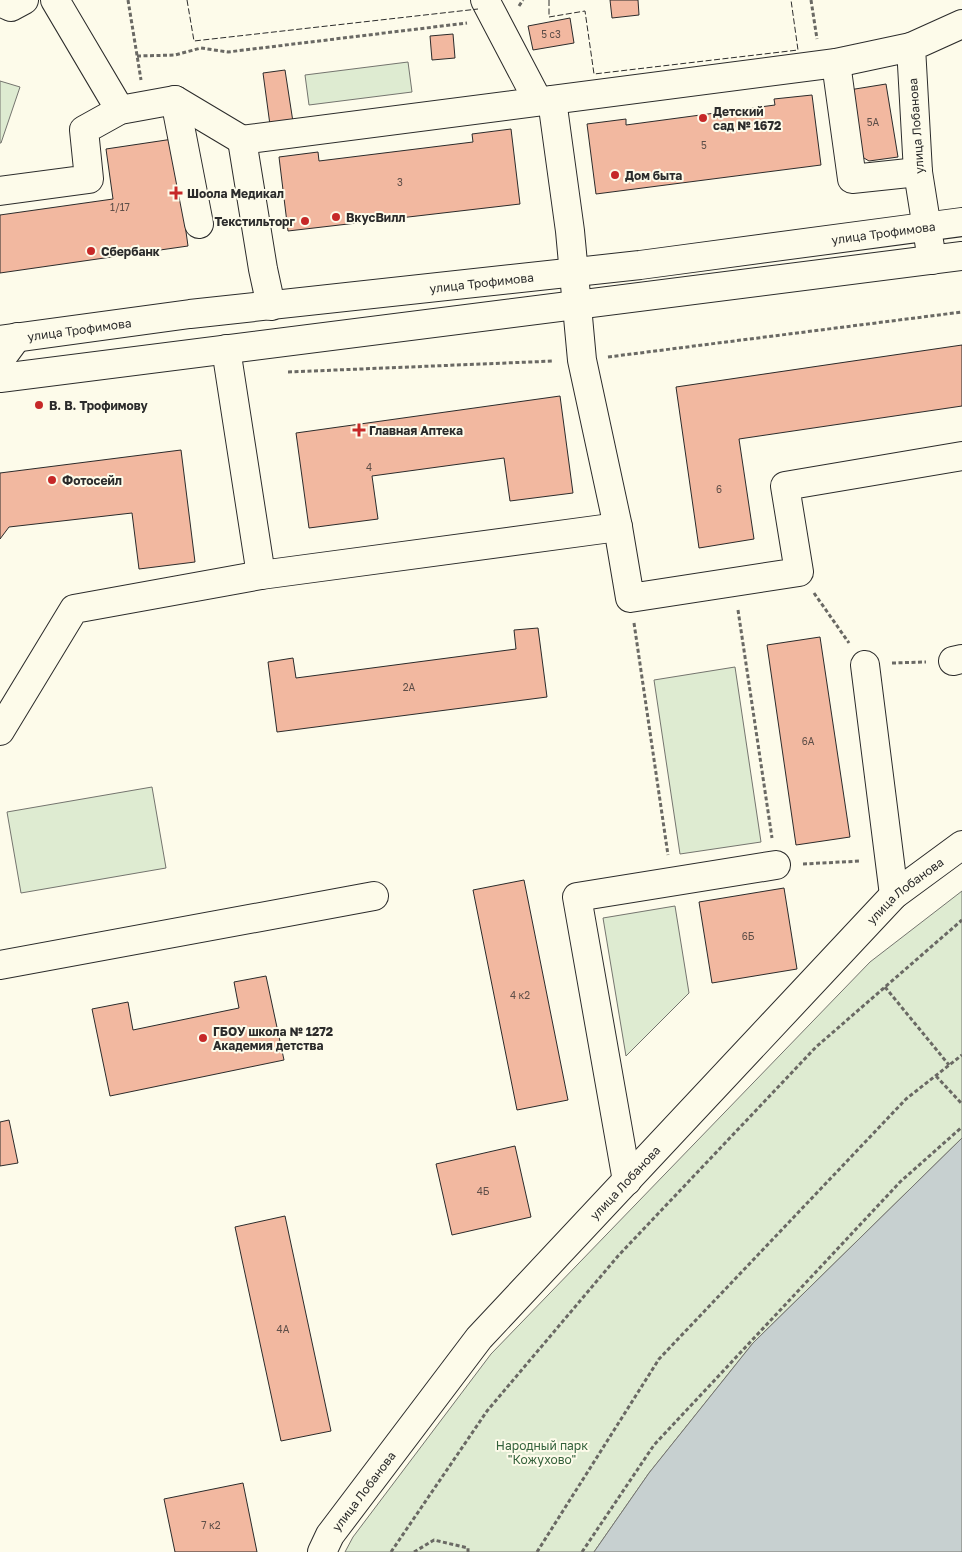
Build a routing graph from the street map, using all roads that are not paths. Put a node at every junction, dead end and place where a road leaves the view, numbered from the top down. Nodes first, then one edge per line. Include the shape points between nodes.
1 (24, 0) edge
2 (55, 0) edge
3 (0, 2) edge
4 (490, 10) edge
5 (962, 24) edge
6 (911, 47) junction
7 (828, 64) junction
8 (175, 100) junction
9 (545, 100) junction
10 (133, 108) junction
11 (242, 140) junction
12 (918, 172) junction
13 (0, 191) edge
14 (962, 222) edge
15 (198, 224) dead end
16 (927, 226) junction
17 (962, 256) edge
18 (932, 260) junction
19 (574, 271) junction
20 (577, 304) junction
21 (271, 306) junction
22 (9, 338) edge
23 (226, 349) junction
24 (0, 360) edge
25 (0, 378) edge
26 (962, 456) edge
27 (618, 527) junction
28 (261, 575) junction
29 (864, 665) road end
30 (0, 731) edge
31 (962, 844) edge
32 (776, 866) road end
33 (894, 895) junction
34 (374, 896) dead end
35 (0, 965) edge
36 (627, 1180) junction
37 (322, 1552) edge

1 - 3 main road via 10,7
2 - 10 main road
4 - 9 main road
5 - 6 main road
6 - 7 main road
6 - 12 main road, улица Лобанова
7 - 9 main road
7 - 12 main road via 852,179
8 - 10 main road
8 - 11 main road
8 - 15 main road
9 - 11 main road
9 - 19 main road
10 - 13 main road via 84,130 89,179
11 - 21 main road
12 - 16 main road, улица Лобанова
14 - 16 main road, улица Трофимова
16 - 18 main road, улица Лобанова
16 - 19 main road, улица Трофимова
17 - 18 main road
18 - 20 main road
19 - 20 main road
19 - 21 main road, улица Трофимова
20 - 23 main road
20 - 27 main road via 582,360
21 - 22 main road, улица Трофимова
22 - 24 main road
23 - 25 main road
23 - 28 main road
26 - 27 main road via 785,486 799,572 630,598
27 - 28 main road
28 - 30 main road via 74,608
29 - 33 main road
31 - 33 main road, улица Лобанова
32 - 36 main road via 577,897
33 - 36 main road, улица Лобанова
34 - 35 main road
36 - 37 main road, улица Лобанова via 479,1338 330,1535

